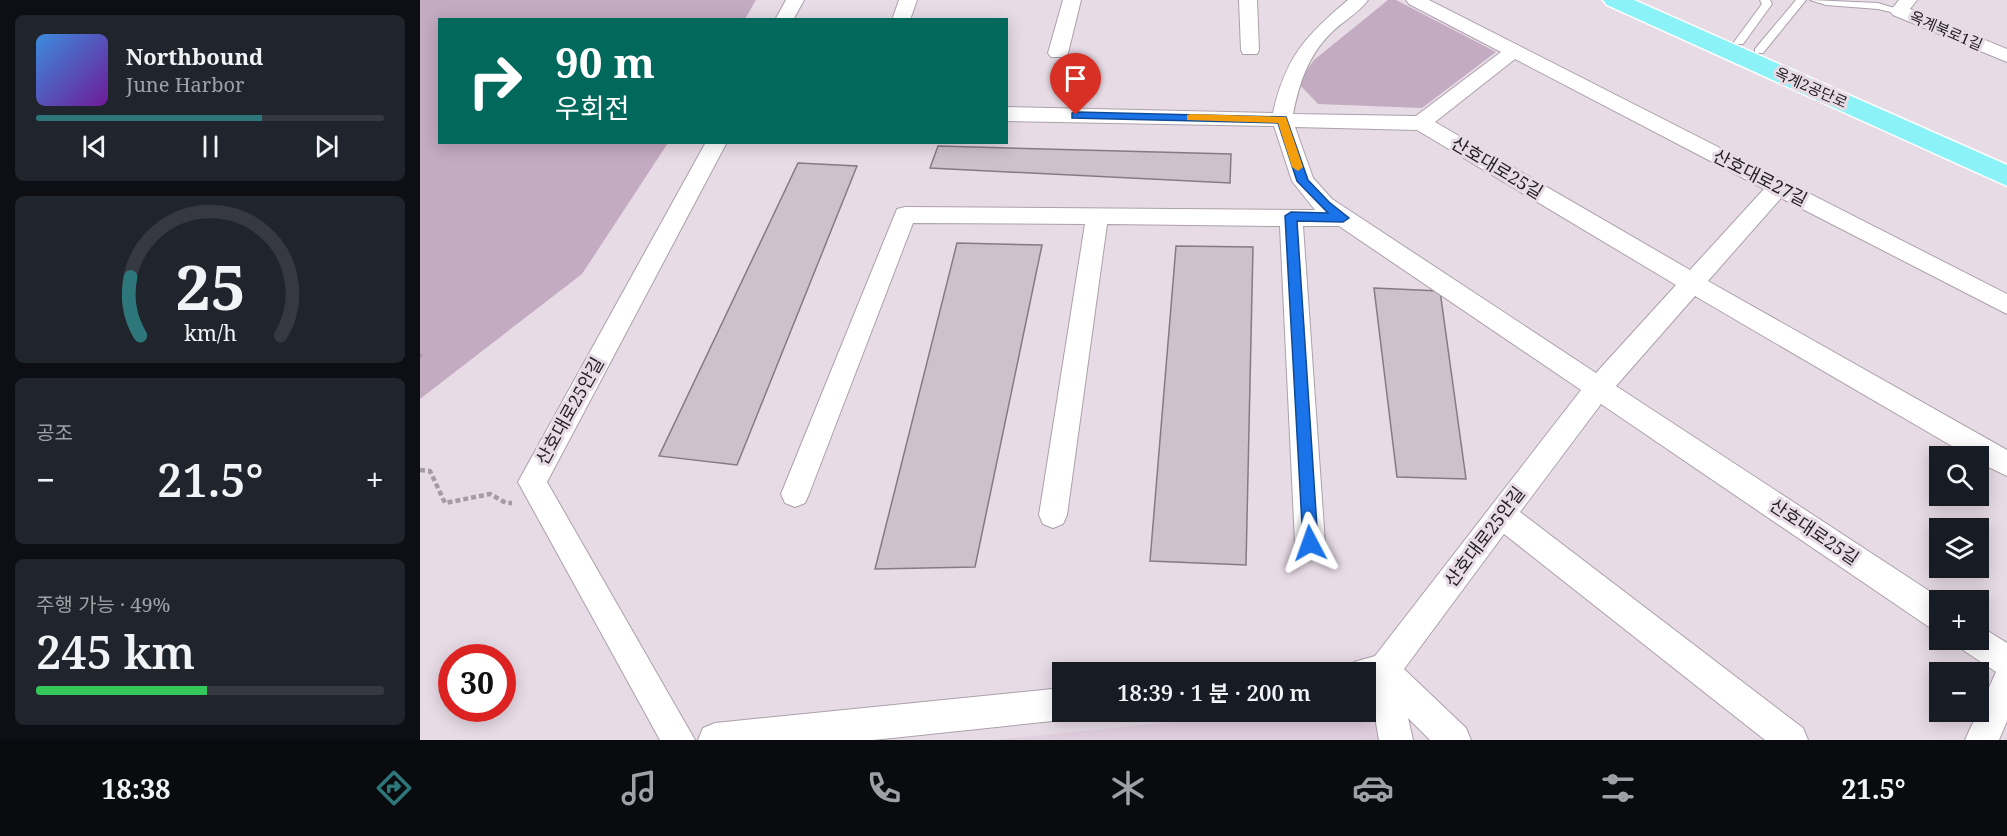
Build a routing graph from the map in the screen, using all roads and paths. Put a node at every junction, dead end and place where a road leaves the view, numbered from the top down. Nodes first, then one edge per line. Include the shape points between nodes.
1 (795, 0) edge
2 (908, 0) edge
3 (1072, 0) edge
4 (1248, 0) edge
5 (1359, 0) edge
6 (1415, 0) edge
7 (1615, 0) edge
8 (1643, 0) edge
9 (1765, 0) edge
10 (1802, 0) edge
11 (1815, 0) edge
12 (1903, 6) edge
13 (785, 18) edge
14 (902, 18) edge
15 (1749, 47) junction
16 (1250, 50) dead end
17 (1514, 51) junction
18 (1058, 53) dead end
19 (2007, 56) edge
20 (1008, 114) edge
21 (1282, 120) junction
22 (1421, 123) junction
23 (716, 144) edge
24 (2007, 161) edge
25 (2007, 176) edge
26 (1778, 188) junction
27 (1097, 216) junction
28 (1291, 216) junction
29 (1343, 218) junction
30 (1692, 283) junction
31 (2007, 304) edge
32 (1598, 388) junction
33 (2007, 464) edge
34 (420, 470) edge
35 (795, 494) dead end
36 (542, 500) junction
37 (1053, 515) dead end
38 (1502, 515) junction
39 (1310, 543) dead end
40 (1929, 609) edge
41 (1989, 649) edge
42 (2007, 661) edge
43 (1376, 670) edge
44 (1376, 674) edge
45 (1376, 678) edge
46 (2007, 683) edge
47 (1052, 705) edge
48 (678, 740) edge
49 (715, 740) edge
50 (1396, 740) edge
51 (1454, 740) edge
52 (1791, 740) edge
53 (1982, 740) edge

1 - 13 street
2 - 14 street
3 - 18 street
4 - 16 street
5 - 21 street via 1323,30 1303,56 1289,86
6 - 17 street, 산호대로27길
7 - 25 main road, 옥계2공단로
8 - 15 main road, 옥계2공단로
9 - 15 lane via 1767,4
10 - 15 lane
11 - 12 lane via 1834,5
12 - 19 street, 옥계북로1길
15 - 24 main road, 옥계2공단로
17 - 22 street
17 - 26 street, 산호대로27길
20 - 21 street, 산호대로25길
21 - 22 street, 산호대로25길
21 - 29 street, 산호대로25길 via 1303,181 1324,205
22 - 30 street, 산호대로25길
23 - 36 street, 산호대로25안길 via 532,482
26 - 30 street
26 - 31 street, 산호대로27길
27 - 28 street
27 - 35 street via 905,215
27 - 37 street
28 - 29 street
28 - 39 street
29 - 32 street, 산호대로25길
30 - 32 street
30 - 33 street, 산호대로25길
32 - 38 street, 산호대로25안길
32 - 40 street, 산호대로25길
34 - 36 path via 430,471 445,503 490,494 507,503
36 - 48 street, 산호대로25안길
38 - 43 street, 산호대로25안길
38 - 52 street
41 - 42 street
44 - 51 street
45 - 50 street
46 - 53 street
47 - 49 street

